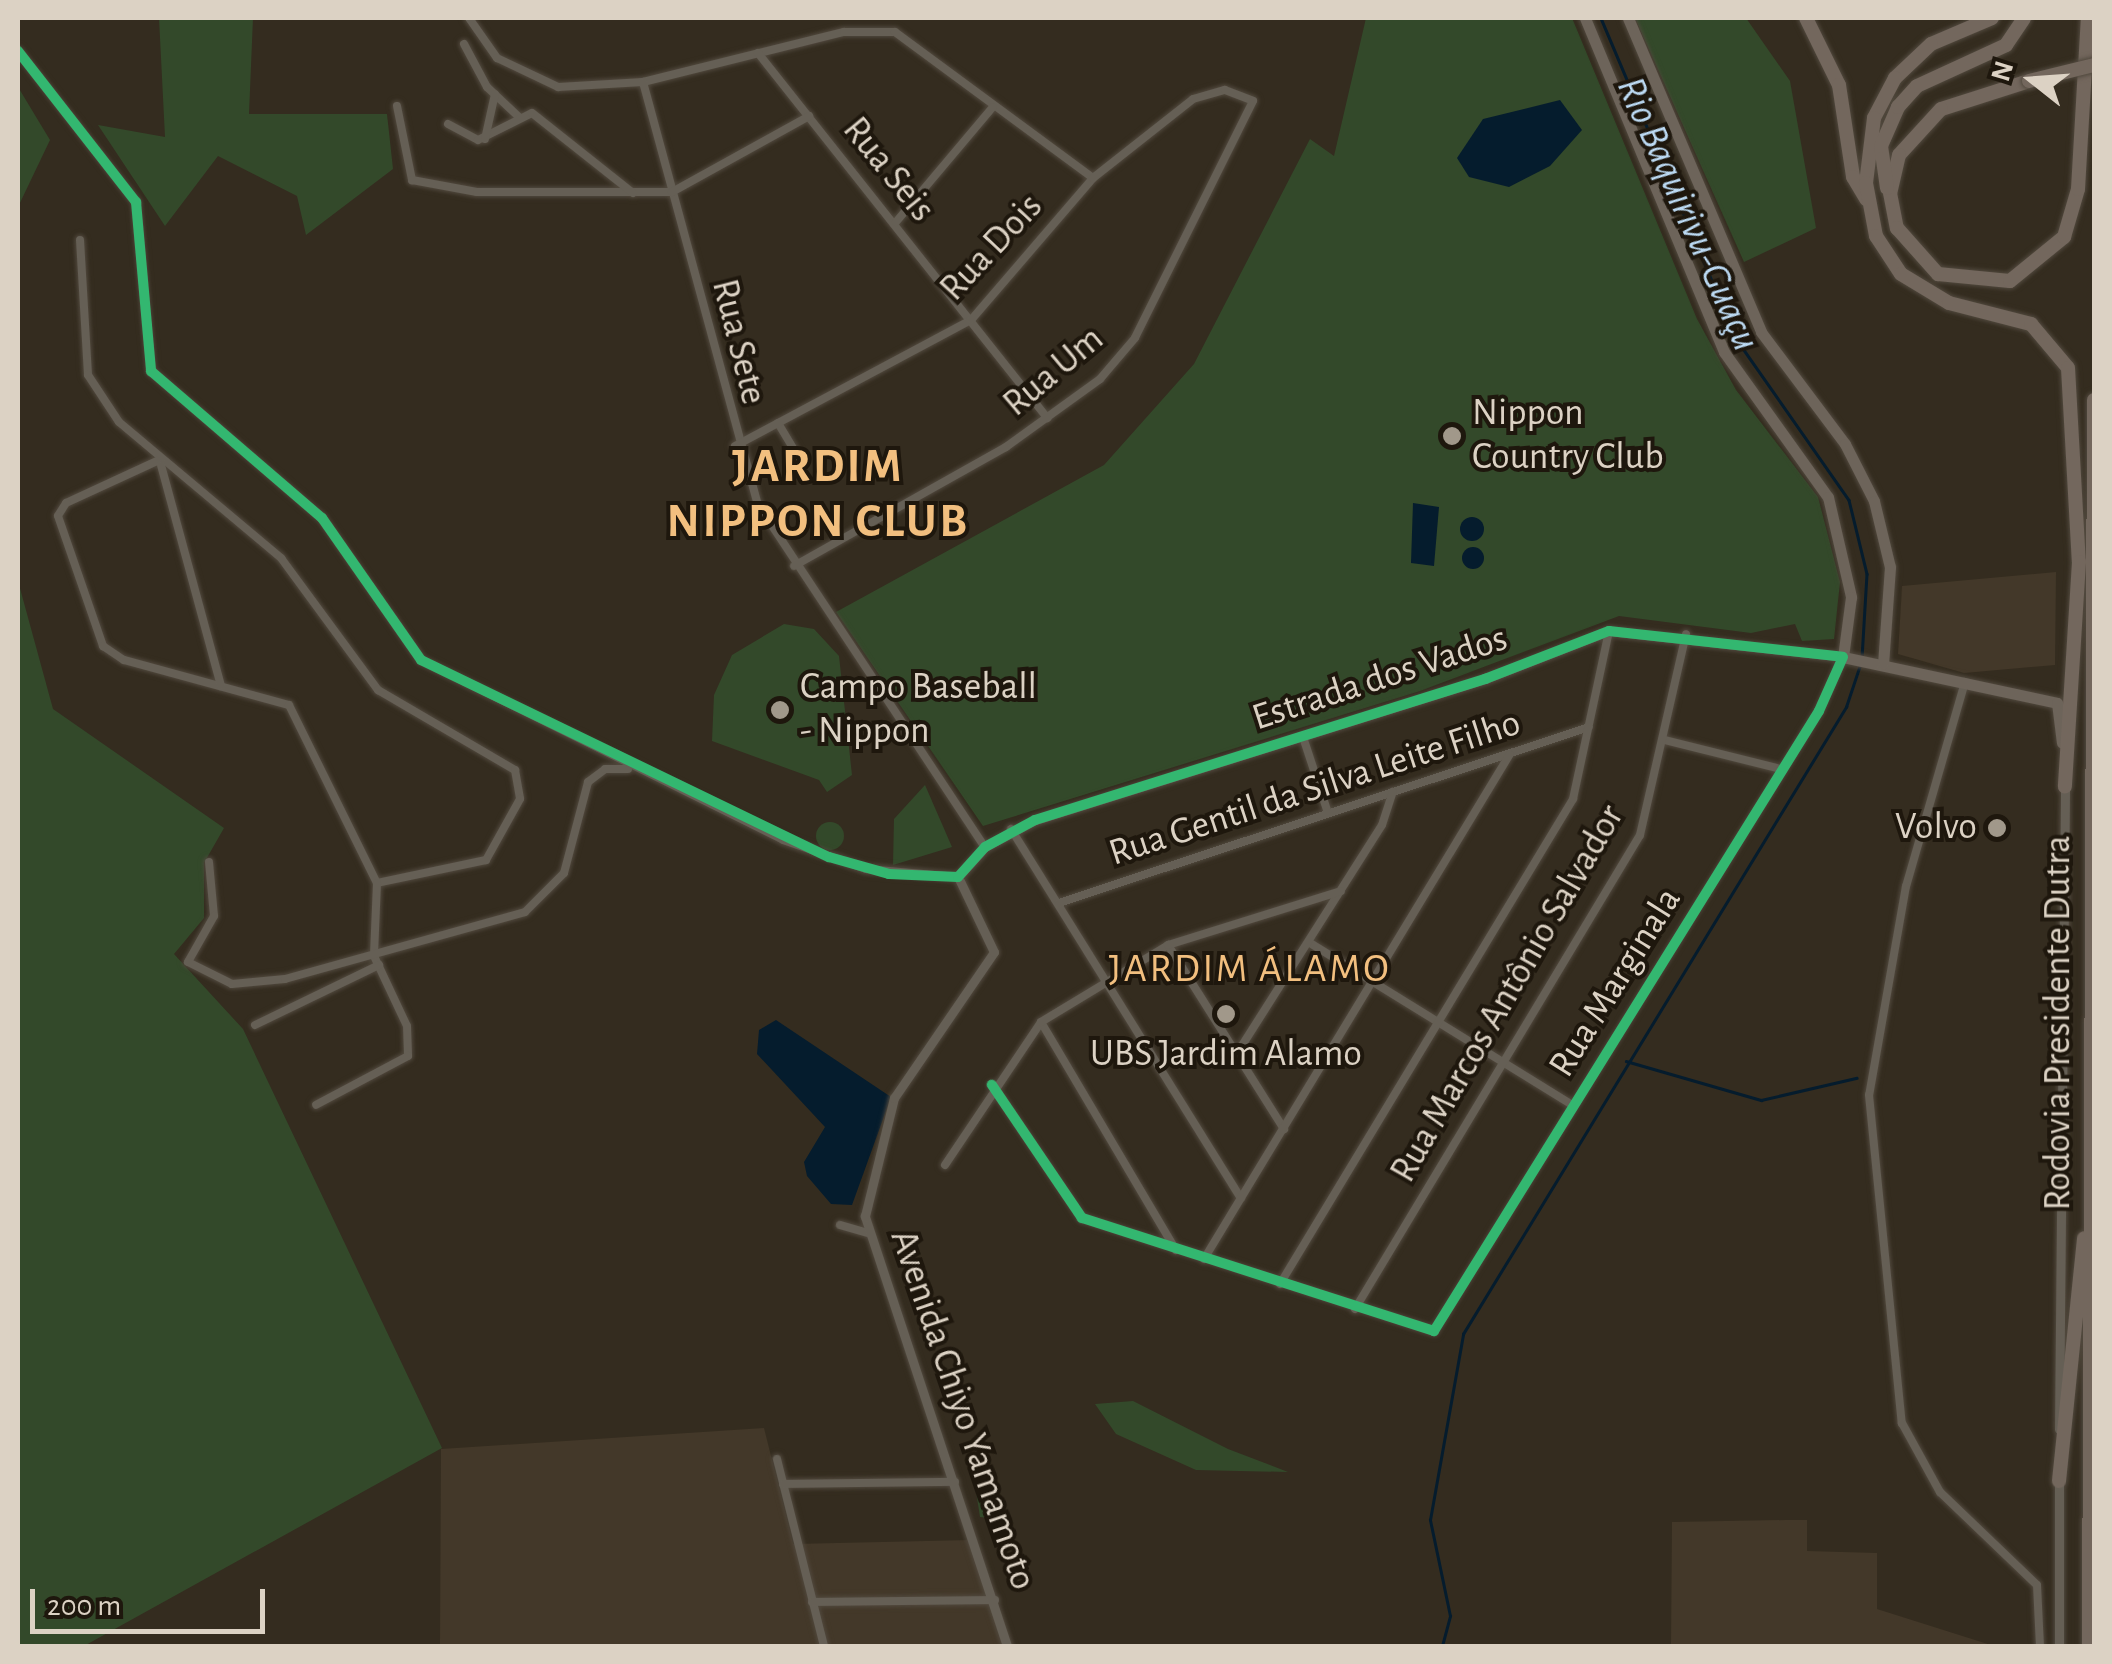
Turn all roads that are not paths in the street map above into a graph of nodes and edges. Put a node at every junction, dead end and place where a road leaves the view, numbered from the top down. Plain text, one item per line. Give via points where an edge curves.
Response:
1 (469, 18) edge
2 (1585, 18) edge
3 (1628, 18) edge
4 (1806, 18) edge
5 (1992, 18) edge
6 (2024, 18) edge
7 (2088, 18) edge
8 (464, 44) dead end
9 (18, 51) edge
10 (758, 53) junction
11 (2094, 65) edge
12 (644, 82) junction
13 (496, 94) junction
14 (397, 106) dead end
15 (993, 106) junction
16 (809, 116) junction
17 (519, 117) junction
18 (1249, 122) joint
19 (448, 124) dead end
20 (484, 139) junction
21 (1093, 178) junction
22 (672, 192) junction
23 (634, 193) junction
24 (1890, 193) junction
25 (1869, 204) junction
26 (896, 222) junction
27 (80, 240) dead end
28 (970, 320) junction
29 (2094, 400) edge
30 (1047, 418) junction
31 (778, 423) junction
32 (734, 446) junction
33 (797, 456) dead end
34 (159, 463) junction
35 (794, 566) junction
36 (1609, 631) junction
37 (1686, 634) junction
38 (1849, 658) junction
39 (1878, 663) junction
40 (1965, 680) junction
41 (221, 686) junction
42 (1589, 727) junction
43 (1303, 737) junction
44 (1665, 740) junction
45 (1510, 754) junction
46 (1777, 768) junction
47 (633, 769) junction
48 (2064, 787) junction
49 (1393, 792) junction
50 (1328, 813) junction
51 (1012, 829) junction
52 (985, 848) junction
53 (209, 862) dead end
54 (958, 877) junction
55 (377, 883) junction
56 (1342, 892) junction
57 (1059, 903) junction
58 (1310, 943) junction
59 (1168, 945) junction
60 (376, 960) junction
61 (1106, 980) junction
62 (1375, 984) junction
63 (1042, 1022) junction
64 (1438, 1023) junction
65 (255, 1025) dead end
66 (1236, 1054) junction
67 (1502, 1063) junction
68 (992, 1085) junction
69 (316, 1105) dead end
70 (1574, 1106) junction
71 (1284, 1129) junction
72 (945, 1165) dead end
73 (1241, 1198) junction
74 (2091, 1203) junction
75 (840, 1225) dead end
76 (868, 1233) junction
77 (1176, 1250) junction
78 (1204, 1259) junction
79 (1280, 1284) junction
80 (1355, 1309) junction
81 (777, 1459) dead end
82 (2059, 1481) junction
83 (955, 1482) junction
84 (783, 1484) junction
85 (996, 1600) junction
86 (812, 1602) junction
87 (824, 1646) edge
88 (1008, 1646) edge
89 (2040, 1646) edge
90 (2059, 1646) edge
91 (2089, 1646) edge

1 - 12 street via 497,58 538,83
2 - 38 main road via 1724,352 1828,497 1850,597
3 - 39 main road via 1761,332 1852,456 1874,501 1890,567
4 - 25 highway via 1839,85 1853,177
5 - 25 highway via 1930,44 1883,97 1868,140
6 - 24 highway via 1998,51 1917,86 1898,107 1881,146
7 - 24 highway via 2074,213 2039,266 1992,284 1938,274 1901,240
8 - 13 street
9 - 47 street via 136,202 151,371 322,518 422,660
10 - 12 street
10 - 15 street via 880,28 908,38
10 - 16 street, Rua Seis
11 - 24 highway, bridge via 1929,116 1898,155
12 - 22 street, Rua Sete
13 - 17 street
13 - 20 street
14 - 23 street via 405,167 420,184
15 - 21 street
15 - 26 street
16 - 22 street
16 - 26 street, Rua Seis
17 - 20 street
17 - 23 street via 532,113 564,130
18 - 21 street, Rua Dois via 1248,98 1203,94
18 - 30 street, Rua Um via 1122,357
19 - 20 street via 457,136
21 - 28 street, Rua Dois
22 - 23 street
22 - 32 street, Rua Sete
25 - 48 highway via 1887,258 1914,285 2031,324 2059,351 2075,397 2080,562
26 - 28 street, Rua Seis
27 - 34 street via 88,375
28 - 30 street, Rua Seis
28 - 31 street, Rua Dois
29 - 74 highway, Rodovia Presidente Dutra
30 - 35 street, Rua Um
31 - 32 street, Rua Dois
31 - 33 street
32 - 35 street, Rua Sete
34 - 41 street
34 - 41 street via 66,503 58,516 110,654
34 - 55 street via 210,494 281,558 378,690 515,770 520,799 494,854
35 - 52 street, Rua Sete
36 - 37 street, Estrada dos Vados
36 - 42 street
36 - 43 street, Estrada dos Vados
37 - 38 street, Estrada dos Vados
37 - 44 street, Rua Marcos Antônio Salvador
38 - 39 main road
38 - 46 street, Rua Marginala
39 - 40 main road
40 - 48 main road via 2057,703
40 - 89 street via 1906,886 1868,1080 1902,1423 1940,1492 2037,1584
41 - 55 street via 289,705
42 - 45 street, Rua Gentil da Silva Leite Filho
42 - 64 street via 1573,800
43 - 50 street
43 - 51 street, Estrada dos Vados
44 - 46 street
44 - 67 street, Rua Marcos Antônio Salvador via 1640,835
45 - 49 street, Rua Gentil da Silva Leite Filho
45 - 62 street
46 - 70 street, Rua Marginala
47 - 54 street via 829,857 889,874
47 - 60 street via 604,769 588,782 564,873 537,904
48 - 82 street
49 - 50 street, Rua Gentil da Silva Leite Filho
49 - 56 street
50 - 57 street, Rua Gentil da Silva Leite Filho
51 - 52 street, Estrada dos Vados
51 - 57 street
52 - 54 street, Estrada dos Vados
53 - 60 street via 214,916 187,956 198,971 260,984
54 - 76 street, Avenida Chiyo Yamamoto via 994,952 894,1098 868,1187
55 - 60 street
56 - 58 street
56 - 59 street
57 - 61 street
58 - 62 street
58 - 66 street
59 - 61 street
59 - 66 street
60 - 65 street
60 - 69 street via 407,1026 408,1056
61 - 63 street
61 - 73 street
62 - 64 street
62 - 71 street
63 - 68 street
63 - 77 street
64 - 67 street
64 - 79 street
66 - 71 street
67 - 70 street
67 - 80 street, Rua Marcos Antônio Salvador
68 - 72 street
68 - 77 street via 1072,1211
70 - 80 street, Rua Marginala via 1438,1328 1426,1332
71 - 73 street
73 - 78 street
74 - 82 highway
74 - 91 highway, Rodovia Presidente Dutra
75 - 76 street
76 - 83 street, Avenida Chiyo Yamamoto
77 - 78 street
78 - 79 street
79 - 80 street
81 - 84 street
82 - 90 street
83 - 84 street
83 - 85 street, Avenida Chiyo Yamamoto
84 - 86 street
85 - 86 street
85 - 88 street, Avenida Chiyo Yamamoto
86 - 87 street

